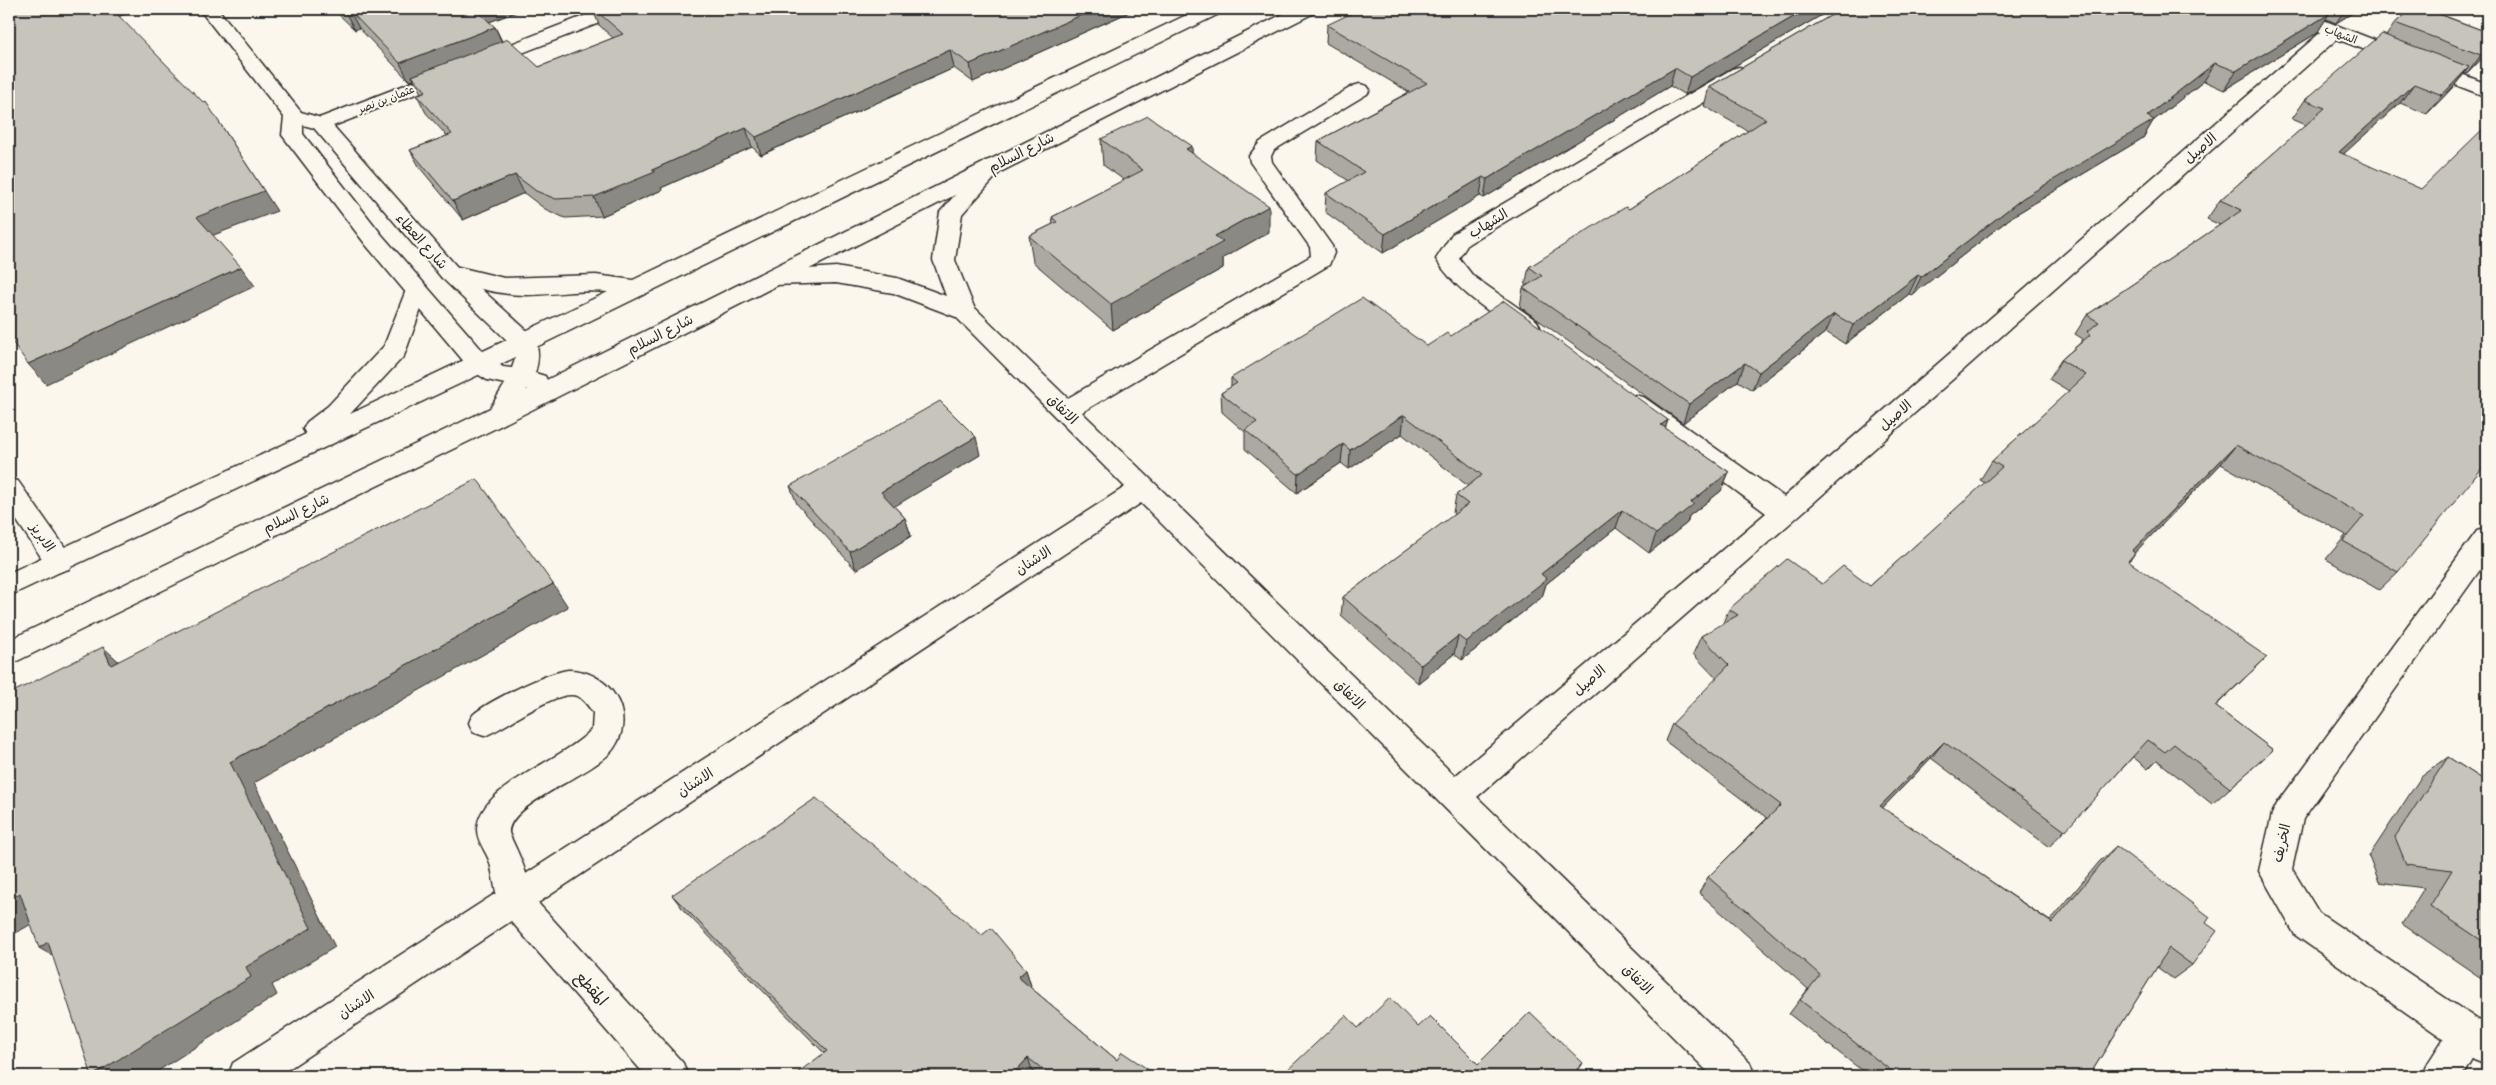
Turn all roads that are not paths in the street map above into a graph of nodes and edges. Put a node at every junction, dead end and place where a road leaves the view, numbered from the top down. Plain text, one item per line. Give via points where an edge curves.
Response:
1 (208, 9) edge
2 (618, 9) edge
3 (1214, 9) edge
4 (1307, 9) edge
5 (2279, 9) edge
6 (2334, 31) junction
7 (1755, 64) edge
8 (1360, 90) dead end
9 (2487, 92) edge
10 (294, 116) junction
11 (321, 124) junction
12 (993, 166) junction
13 (450, 273) junction
14 (773, 277) junction
15 (634, 288) junction
16 (416, 290) junction
17 (964, 311) junction
18 (1545, 339) edge
19 (524, 342) junction
20 (480, 364) junction
21 (521, 379) junction
22 (562, 383) junction
23 (1617, 391) edge
24 (1065, 411) junction
25 (500, 415) junction
26 (283, 455) junction
27 (9, 488) edge
28 (1143, 488) junction
29 (1785, 512) junction
30 (2487, 539) edge
31 (59, 562) junction
32 (9, 585) edge
33 (9, 653) edge
34 (484, 724) dead end
35 (1454, 797) junction
36 (514, 900) junction
37 (2478, 1040) edge
38 (246, 1076) edge
39 (670, 1076) edge
40 (1737, 1076) edge
41 (2441, 1076) edge

1 - 10 street
2 - 11 street, عثمان بن نصر
3 - 15 street
4 - 12 street, شارع السلام
5 - 6 street, الشهاب
6 - 9 street, الشهاب
6 - 29 street, الاصيل
7 - 18 street, الشهاب via 1460,239 1447,259 1465,282
8 - 24 street via 1266,146 1260,156 1261,162 1321,246 1321,260
10 - 11 street
10 - 16 street via 292,135
11 - 13 street, شارع العطاء
12 - 14 street, شارع السلام
12 - 17 street, الاتفاق via 951,212 944,260
13 - 15 street via 504,286 596,283
13 - 19 street, شارع العطاء
14 - 17 street, الاتفاق via 836,275 897,286
14 - 22 street, شارع السلام
15 - 19 street
16 - 20 street
16 - 26 street via 395,350 337,412
17 - 24 street, الاتفاق
19 - 20 street
19 - 21 street via 527,359
20 - 21 street via 496,374
20 - 26 street
21 - 22 street
21 - 25 street
22 - 25 street, شارع السلام
23 - 29 street
24 - 28 street, الاتفاق
25 - 33 street, شارع السلام
26 - 31 street
27 - 31 street, الابريز
28 - 35 street, الاتفاق
28 - 36 street, الاشنان
29 - 35 street, الاصيل
30 - 37 street, الخريف via 2288,814 2275,871 2307,924
31 - 32 street
34 - 36 street via 547,689 566,683 582,684 594,692 610,724 602,740 588,753 516,796 501,810 493,827 496,842 504,855
35 - 40 street, الاتفاق
36 - 38 street, الاشنان
36 - 39 street, المقطع
37 - 41 street

